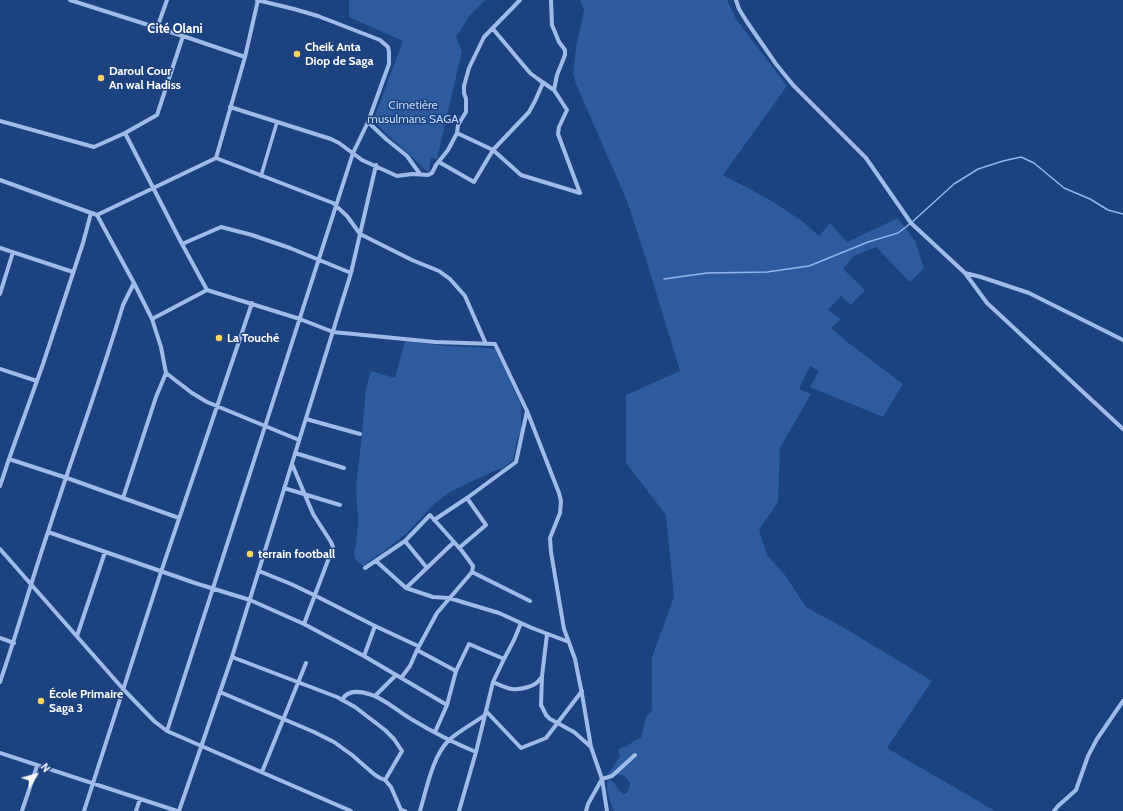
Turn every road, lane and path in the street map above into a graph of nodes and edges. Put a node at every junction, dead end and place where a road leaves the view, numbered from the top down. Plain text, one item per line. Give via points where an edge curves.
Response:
1 (70, 0) edge
2 (166, 0) edge
3 (258, 0) edge
4 (520, 0) edge
5 (551, 0) edge
6 (736, 0) edge
7 (157, 28) junction
8 (493, 29) junction
9 (183, 36) junction
10 (245, 57) junction
11 (543, 83) junction
12 (554, 90) junction
13 (230, 107) junction
14 (0, 121) edge
15 (277, 122) junction
16 (368, 122) junction
17 (457, 133) junction
18 (125, 134) junction
19 (493, 150) junction
20 (353, 153) junction
21 (216, 158) junction
22 (439, 162) junction
23 (376, 165) junction
24 (420, 174) junction
25 (261, 176) junction
26 (0, 180) edge
27 (154, 188) junction
28 (336, 206) junction
29 (91, 213) junction
30 (97, 215) junction
31 (360, 234) junction
32 (182, 244) junction
33 (0, 248) edge
34 (13, 252) junction
35 (319, 260) junction
36 (73, 272) junction
37 (351, 273) junction
38 (965, 273) junction
39 (134, 284) junction
40 (207, 290) junction
41 (0, 294) edge
42 (252, 303) junction
43 (152, 319) junction
44 (300, 319) junction
45 (333, 332) junction
46 (1123, 340) edge
47 (486, 344) junction
48 (0, 369) edge
49 (166, 373) junction
50 (37, 381) junction
51 (217, 407) junction
52 (528, 411) junction
53 (306, 419) junction
54 (265, 426) junction
55 (1123, 429) edge
56 (360, 434) dead end
57 (299, 440) junction
58 (295, 453) junction
59 (9, 458) junction
60 (292, 464) junction
61 (344, 468) dead end
62 (67, 478) junction
63 (0, 486) edge
64 (284, 488) junction
65 (305, 494) junction
66 (123, 498) junction
67 (467, 498) junction
68 (340, 505) dead end
69 (179, 518) junction
70 (434, 520) junction
71 (48, 532) junction
72 (405, 540) junction
73 (454, 542) junction
74 (460, 548) junction
75 (0, 549) edge
76 (105, 552) junction
77 (376, 561) junction
78 (365, 568) dead end
79 (427, 568) junction
80 (259, 571) junction
81 (161, 572) junction
82 (472, 572) junction
83 (31, 586) junction
84 (406, 588) junction
85 (213, 589) junction
86 (314, 595) junction
87 (449, 598) junction
88 (250, 600) junction
89 (530, 601) dead end
90 (521, 623) junction
91 (304, 624) junction
92 (375, 626) junction
93 (547, 634) junction
94 (77, 636) junction
95 (0, 638) edge
96 (569, 642) junction
97 (14, 643) junction
98 (417, 648) junction
99 (364, 656) junction
100 (232, 657) junction
101 (504, 659) junction
102 (306, 664) dead end
103 (456, 671) junction
104 (396, 675) junction
105 (542, 676) junction
106 (401, 678) junction
107 (0, 682) edge
108 (298, 682) junction
109 (493, 682) junction
110 (124, 690) junction
111 (582, 691) junction
112 (220, 692) junction
113 (375, 696) junction
114 (342, 700) junction
115 (1123, 701) edge
116 (447, 705) junction
117 (485, 713) junction
118 (283, 719) junction
119 (557, 723) junction
120 (168, 731) junction
121 (435, 732) junction
122 (450, 740) junction
123 (202, 746) junction
124 (591, 747) junction
125 (476, 752) junction
126 (0, 753) edge
127 (635, 755) dead end
128 (37, 766) junction
129 (262, 772) junction
130 (602, 779) junction
131 (385, 780) junction
132 (93, 784) junction
133 (140, 799) junction
134 (22, 811) edge
135 (84, 811) edge
136 (136, 811) edge
137 (178, 811) edge
138 (352, 811) edge
139 (405, 811) edge
140 (420, 811) edge
141 (459, 811) edge
142 (586, 811) edge
143 (607, 811) edge
144 (1054, 811) edge

1 - 7 street
2 - 7 street
3 - 10 street
3 - 16 street via 318,16 386,44 389,64
4 - 8 street
5 - 12 street via 552,25 565,50
6 - 38 street via 759,40 793,85 866,158 911,223
7 - 9 street
8 - 11 street via 530,73
8 - 17 street via 484,37 469,68 464,86 466,112
9 - 10 street
9 - 18 street via 157,115
10 - 13 street
11 - 12 street
11 - 19 street via 529,112
12 - 19 street via 567,110 558,134 580,193 521,175
13 - 15 street
13 - 21 street
14 - 18 street via 94,147
15 - 20 street via 330,139
15 - 25 street
16 - 20 street
16 - 24 street via 407,156
17 - 19 street
17 - 22 street
18 - 27 street
19 - 22 street via 474,182
20 - 23 street via 362,160
20 - 28 street
21 - 25 street
21 - 27 street
22 - 24 street via 432,173
23 - 24 street via 397,176
23 - 31 street
25 - 28 street
26 - 29 street
27 - 30 street
27 - 32 street
28 - 31 street
28 - 35 street
29 - 30 street
29 - 36 street
30 - 39 street
31 - 37 street
31 - 47 street via 395,253 439,271 450,279 464,296
32 - 35 street via 220,227 248,233
32 - 40 street
33 - 34 street
34 - 36 street
34 - 41 street
35 - 37 street
35 - 44 street
36 - 50 street
37 - 45 street
38 - 46 street via 1028,293
38 - 55 street via 987,303
39 - 43 street
39 - 62 street via 123,305
40 - 42 street
40 - 43 street
42 - 44 street
42 - 51 street
43 - 49 street
44 - 45 street
44 - 54 street
45 - 47 street
45 - 53 street
47 - 52 street via 495,344
48 - 50 street
49 - 51 street via 198,397
49 - 66 street
50 - 59 street
51 - 54 street
51 - 69 street
52 - 67 street via 516,462
52 - 96 street via 559,493 560,513 550,538 564,629
53 - 56 street
53 - 57 street
54 - 57 street
54 - 85 street
57 - 58 street
58 - 60 street
58 - 61 street
59 - 62 street
59 - 63 street
60 - 64 street
60 - 65 street
62 - 66 street
62 - 71 street
64 - 65 street
64 - 80 street
65 - 68 street
65 - 86 street via 313,514 333,547
66 - 69 street
67 - 70 street
67 - 74 street via 486,525
69 - 81 street
70 - 72 street via 430,515
70 - 73 street
71 - 76 street
71 - 83 street
72 - 77 street
72 - 79 street
73 - 74 street
73 - 79 street
74 - 82 street via 473,566
75 - 83 street
76 - 81 street
76 - 94 street
77 - 78 street
77 - 84 street
79 - 84 street
80 - 86 street
80 - 88 street
81 - 85 street
81 - 110 street
82 - 87 street
82 - 89 street
83 - 94 street
83 - 97 street
84 - 87 street via 433,597
85 - 88 street
85 - 120 street
86 - 91 street
86 - 92 street
87 - 90 street via 499,613
87 - 98 street via 437,613
88 - 91 street
88 - 100 street
90 - 93 street
90 - 101 street
91 - 99 street
92 - 98 street
92 - 99 street
93 - 96 street
93 - 105 street
94 - 110 street
95 - 97 street
96 - 111 street
97 - 107 street
98 - 103 street
98 - 106 street via 410,666
99 - 104 street
100 - 108 street
100 - 112 street
101 - 103 street via 469,644
101 - 109 street
102 - 108 street
103 - 116 street
104 - 106 street
104 - 113 street
105 - 109 street via 534,686 519,690
105 - 119 street via 541,705 546,715
106 - 116 street
108 - 114 street
108 - 118 street
109 - 117 street
110 - 120 street via 154,721
110 - 132 street
111 - 119 street
111 - 124 street
112 - 118 street
112 - 123 street
113 - 114 street via 352,692 347,693
113 - 121 street
114 - 131 street via 385,730 402,751
115 - 144 street via 1097,738 1076,790
116 - 121 street
117 - 119 street via 522,748 546,738
117 - 122 street
117 - 125 street
118 - 129 street
118 - 131 street via 334,742
119 - 124 street via 574,732
120 - 123 street
121 - 122 street
122 - 125 street
122 - 140 street via 439,752
123 - 129 street
123 - 137 street
124 - 130 street
125 - 141 street
126 - 128 street
127 - 130 street via 612,776
128 - 132 street
128 - 134 street
129 - 138 street
130 - 142 street
130 - 143 street
131 - 139 street via 401,810
132 - 133 street
132 - 135 street
133 - 136 street
133 - 137 street

